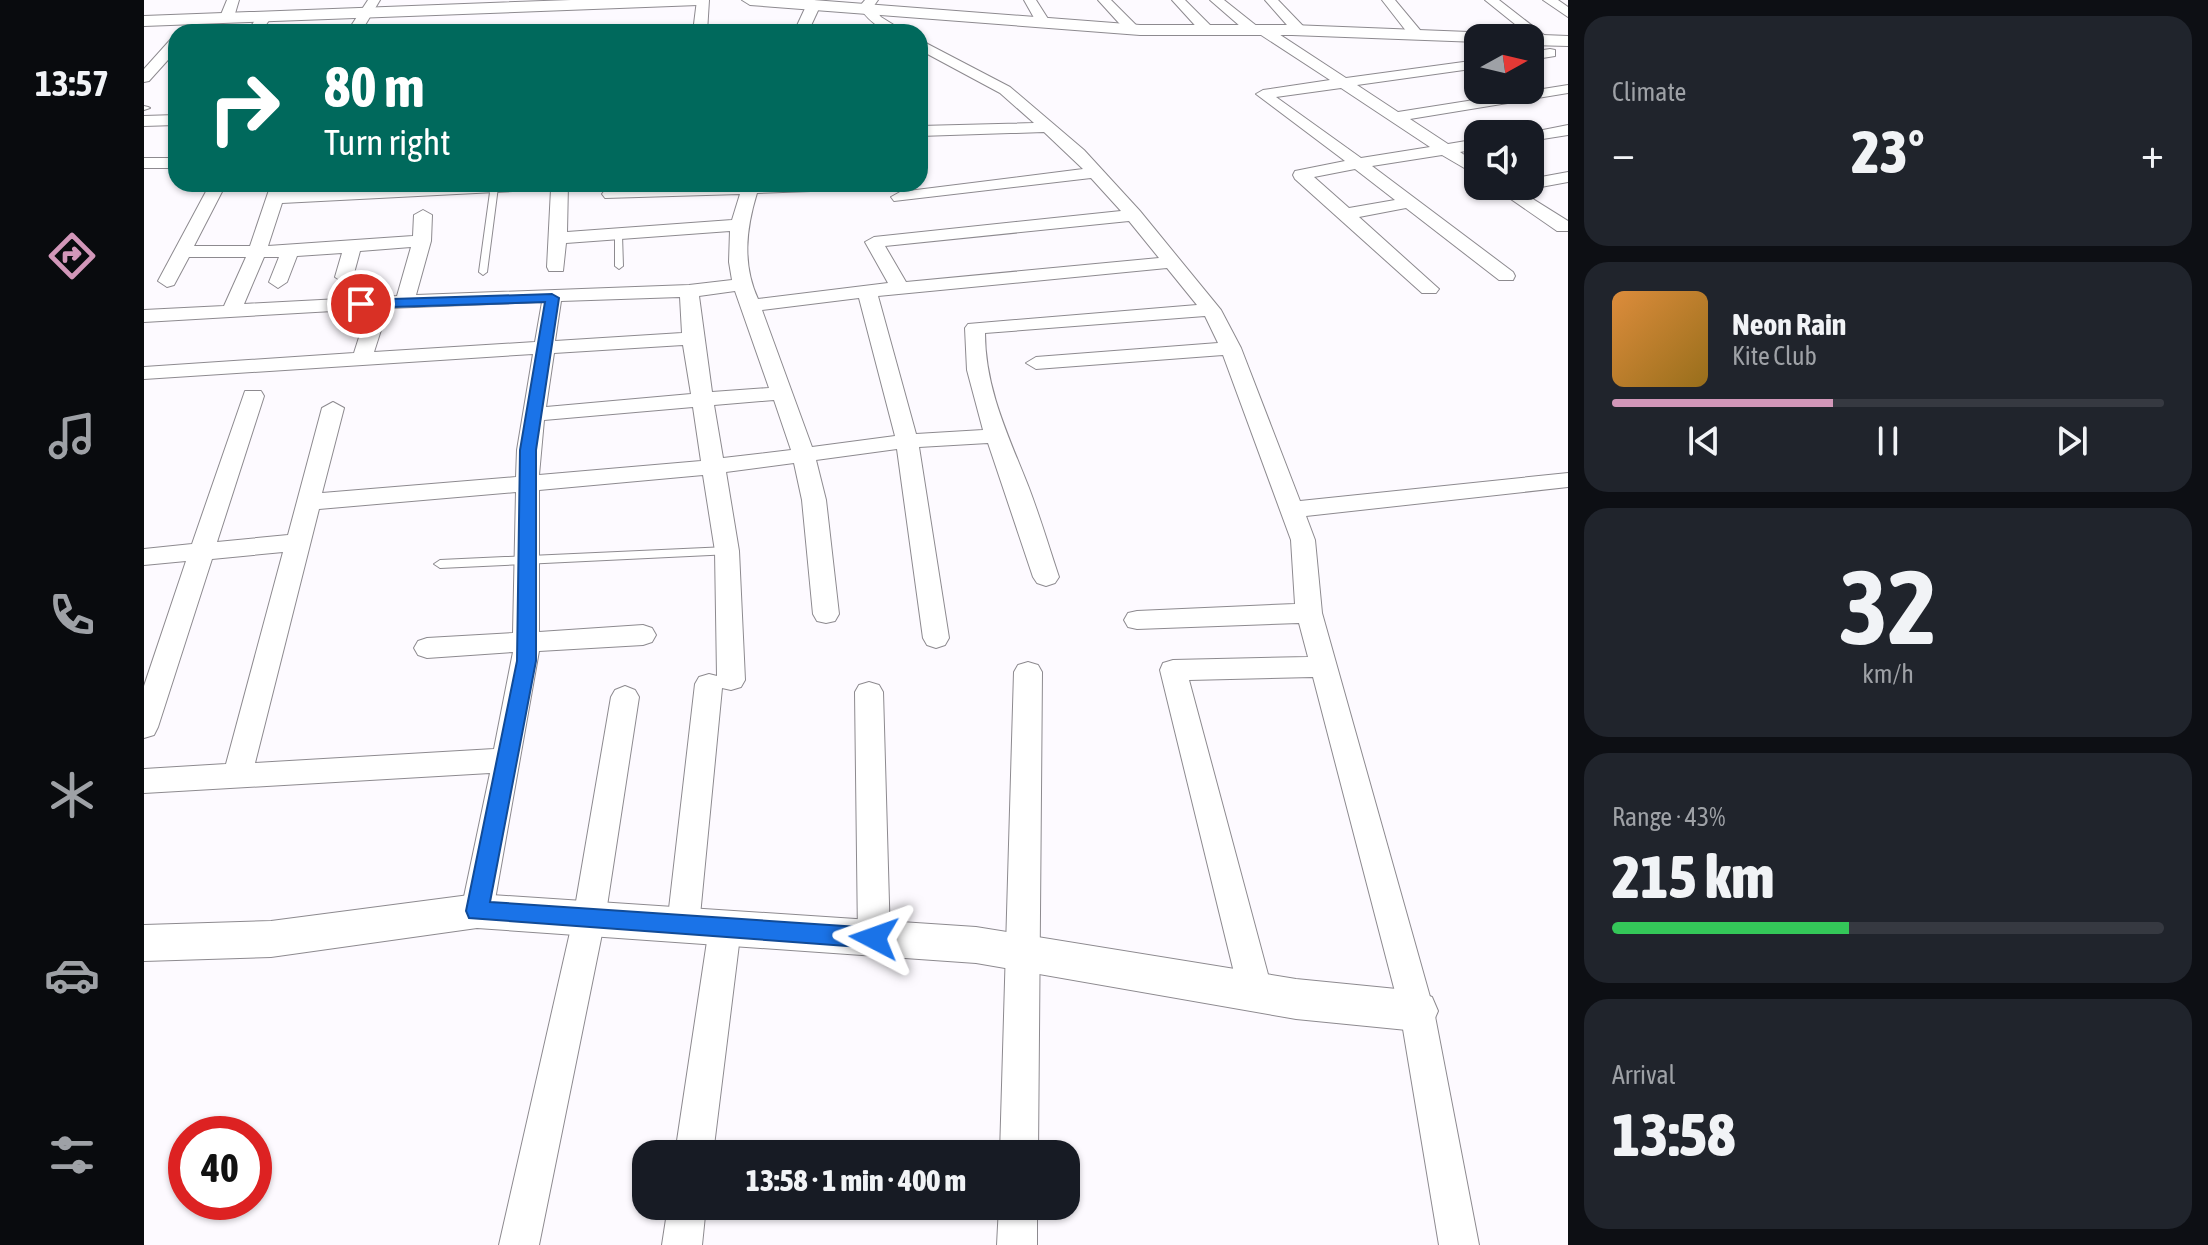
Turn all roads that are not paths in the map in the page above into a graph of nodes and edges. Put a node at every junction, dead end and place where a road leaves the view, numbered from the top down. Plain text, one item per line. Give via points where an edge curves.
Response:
1 (233, 0) edge
2 (700, 0) edge
3 (750, 0) edge
4 (769, 0) edge
5 (1030, 0) edge
6 (1104, 0) edge
7 (1178, 0) edge
8 (1216, 0) edge
9 (1271, 0) edge
10 (1388, 0) edge
11 (1491, 0) edge
12 (1549, 0) edge
13 (612, 1) edge
14 (664, 1) edge
15 (869, 3) edge
16 (444, 4) edge
17 (487, 4) edge
18 (814, 4) junction
19 (371, 6) edge
20 (1568, 13) edge
21 (265, 16) junction
22 (227, 17) junction
23 (197, 18) junction
24 (144, 21) edge
25 (1043, 22) junction
26 (192, 24) edge
27 (260, 24) edge
28 (359, 24) edge
29 (700, 24) edge
30 (805, 24) edge
31 (883, 24) edge
32 (1133, 30) junction
33 (1207, 30) junction
34 (1258, 30) junction
35 (1299, 30) junction
36 (1415, 33) junction
37 (1568, 41) edge
38 (1546, 46) junction
39 (928, 48) edge
40 (168, 51) edge
41 (1464, 66) edge
42 (144, 78) edge
43 (1344, 83) junction
44 (1568, 89) edge
45 (145, 113) edge
46 (1395, 117) junction
47 (168, 118) edge
48 (1050, 127) junction
49 (1568, 130) edge
50 (928, 131) edge
51 (1544, 134) edge
52 (1464, 147) edge
53 (1445, 150) junction
54 (1464, 162) edge
55 (144, 163) edge
56 (168, 163) edge
57 (1358, 163) junction
58 (1096, 172) junction
59 (1568, 177) edge
60 (1544, 181) edge
61 (214, 192) edge
62 (276, 192) edge
63 (493, 192) edge
64 (560, 192) edge
65 (657, 192) edge
66 (749, 192) edge
67 (611, 194) dead end
68 (900, 197) dead end
69 (1527, 200) edge
70 (1409, 202) junction
71 (1347, 214) junction
72 (423, 215) dead end
73 (1134, 215) junction
74 (738, 225) junction
75 (1568, 226) edge
76 (618, 235) junction
77 (558, 238) junction
78 (422, 241) junction
79 (353, 245) junction
80 (290, 251) junction
81 (182, 252) junction
82 (257, 252) junction
83 (1172, 262) junction
84 (619, 266) dead end
85 (556, 267) dead end
86 (483, 272) dead end
87 (1506, 276) dead end
88 (344, 277) dead end
89 (167, 281) dead end
90 (278, 282) dead end
91 (740, 285) junction
92 (900, 288) junction
93 (1429, 289) dead end
94 (689, 291) junction
95 (867, 291) junction
96 (552, 298) junction
97 (405, 301) junction
98 (380, 303) junction
99 (751, 306) junction
100 (232, 310) junction
101 (1211, 310) junction
102 (144, 316) edge
103 (692, 338) junction
104 (545, 348) junction
105 (1231, 348) junction
106 (362, 359) junction
107 (1036, 363) dead end
108 (144, 373) edge
109 (780, 393) junction
110 (253, 396) dead end
111 (702, 401) junction
112 (333, 408) dead end
113 (534, 414) junction
114 (996, 436) junction
115 (907, 441) junction
116 (804, 456) junction
117 (711, 466) junction
118 (1568, 480) edge
119 (528, 485) junction
120 (308, 502) junction
121 (1293, 510) junction
122 (298, 542) junction
123 (202, 550) junction
124 (727, 551) junction
125 (144, 557) edge
126 (527, 561) junction
127 (440, 564) dead end
128 (1046, 577) dead end
129 (1309, 613) junction
130 (826, 614) dead end
131 (1137, 620) dead end
132 (643, 635) dead end
133 (936, 638) dead end
134 (526, 642) junction
135 (427, 648) dead end
136 (1324, 667) junction
137 (1028, 672) dead end
138 (869, 692) dead end
139 (625, 697) dead end
140 (144, 727) edge
141 (507, 760) junction
142 (237, 776) junction
143 (144, 781) edge
144 (477, 911) junction
145 (589, 919) junction
146 (683, 926) junction
147 (725, 928) junction
148 (874, 938) junction
149 (144, 943) edge
150 (1023, 954) junction
151 (1256, 993) junction
152 (1417, 1011) junction
153 (696, 1140) edge
154 (1019, 1140) edge
155 (685, 1220) edge
156 (1018, 1220) edge
157 (519, 1245) edge
158 (682, 1245) edge
159 (1017, 1245) edge
160 (1459, 1245) edge

1 - 22 street
2 - 14 street
2 - 29 street
3 - 4 street
4 - 18 street
5 - 25 street
6 - 32 street
7 - 33 street
8 - 34 street
9 - 35 street
10 - 36 street
11 - 38 street
12 - 20 street
13 - 14 street
13 - 17 street
15 - 18 street
15 - 25 street
15 - 31 street
16 - 17 street
16 - 19 street
18 - 30 street
19 - 21 street
19 - 28 street
21 - 22 street
21 - 27 street
22 - 23 street
23 - 24 street
23 - 26 street
25 - 32 street
32 - 33 street
33 - 34 street
34 - 35 street
34 - 43 street
35 - 36 street
36 - 38 street
37 - 38 street
39 - 48 street via 1005,90
40 - 42 street
41 - 43 street
43 - 46 street
43 - 57 street via 1263,94
44 - 46 street
45 - 47 street
46 - 53 street
48 - 50 street
48 - 58 street
49 - 51 street
52 - 53 street
53 - 54 street
53 - 57 street
55 - 56 street
57 - 70 street
57 - 71 street via 1301,175
58 - 68 street
58 - 73 street
59 - 60 street
61 - 81 street
62 - 82 street
63 - 86 lane
64 - 77 street
65 - 67 street
66 - 74 street
69 - 75 street
70 - 71 street
70 - 87 street
71 - 93 street
72 - 78 street
73 - 83 street
73 - 92 street via 874,242
74 - 76 street
74 - 91 street
76 - 77 street
76 - 84 lane
77 - 85 street
78 - 79 street
78 - 97 street
79 - 80 street
79 - 88 street
80 - 82 street
80 - 90 street
81 - 82 street
81 - 89 street
82 - 100 street
83 - 92 street
83 - 101 street
91 - 94 street
91 - 99 street
92 - 95 street
94 - 96 street
94 - 103 street
95 - 99 street
95 - 115 street
96 - 97 street
96 - 104 street
97 - 98 street
98 - 100 street
98 - 106 street
99 - 109 street
100 - 102 street
101 - 105 street
101 - 114 street via 975,328 973,358
103 - 104 street
103 - 111 street
104 - 106 street
104 - 113 street
105 - 107 street
105 - 121 street
106 - 108 street
109 - 111 street
109 - 116 street
110 - 123 street
111 - 113 street
111 - 117 street
112 - 120 street
113 - 119 street
114 - 115 street
114 - 128 street
115 - 116 street
115 - 133 street
116 - 117 street
116 - 130 street
117 - 119 street
117 - 124 street
118 - 121 street
119 - 120 street
119 - 126 street
120 - 122 street
121 - 129 street via 1303,540
122 - 123 street
122 - 142 street
123 - 125 street
123 - 140 street
124 - 126 lane
124 - 146 street via 720,682
126 - 127 lane
126 - 134 street
129 - 131 street
129 - 136 street
132 - 134 street
134 - 135 street
134 - 141 street
136 - 151 street via 1173,670
136 - 152 street
137 - 150 street
138 - 148 street
139 - 145 street
141 - 142 street
141 - 144 street
142 - 143 street
144 - 145 street
144 - 149 street via 271,939
145 - 146 street
145 - 157 street
146 - 147 street
147 - 148 street
147 - 153 street
148 - 150 street
150 - 151 street
150 - 154 street
151 - 152 street
152 - 160 street
155 - 158 street
156 - 159 street

